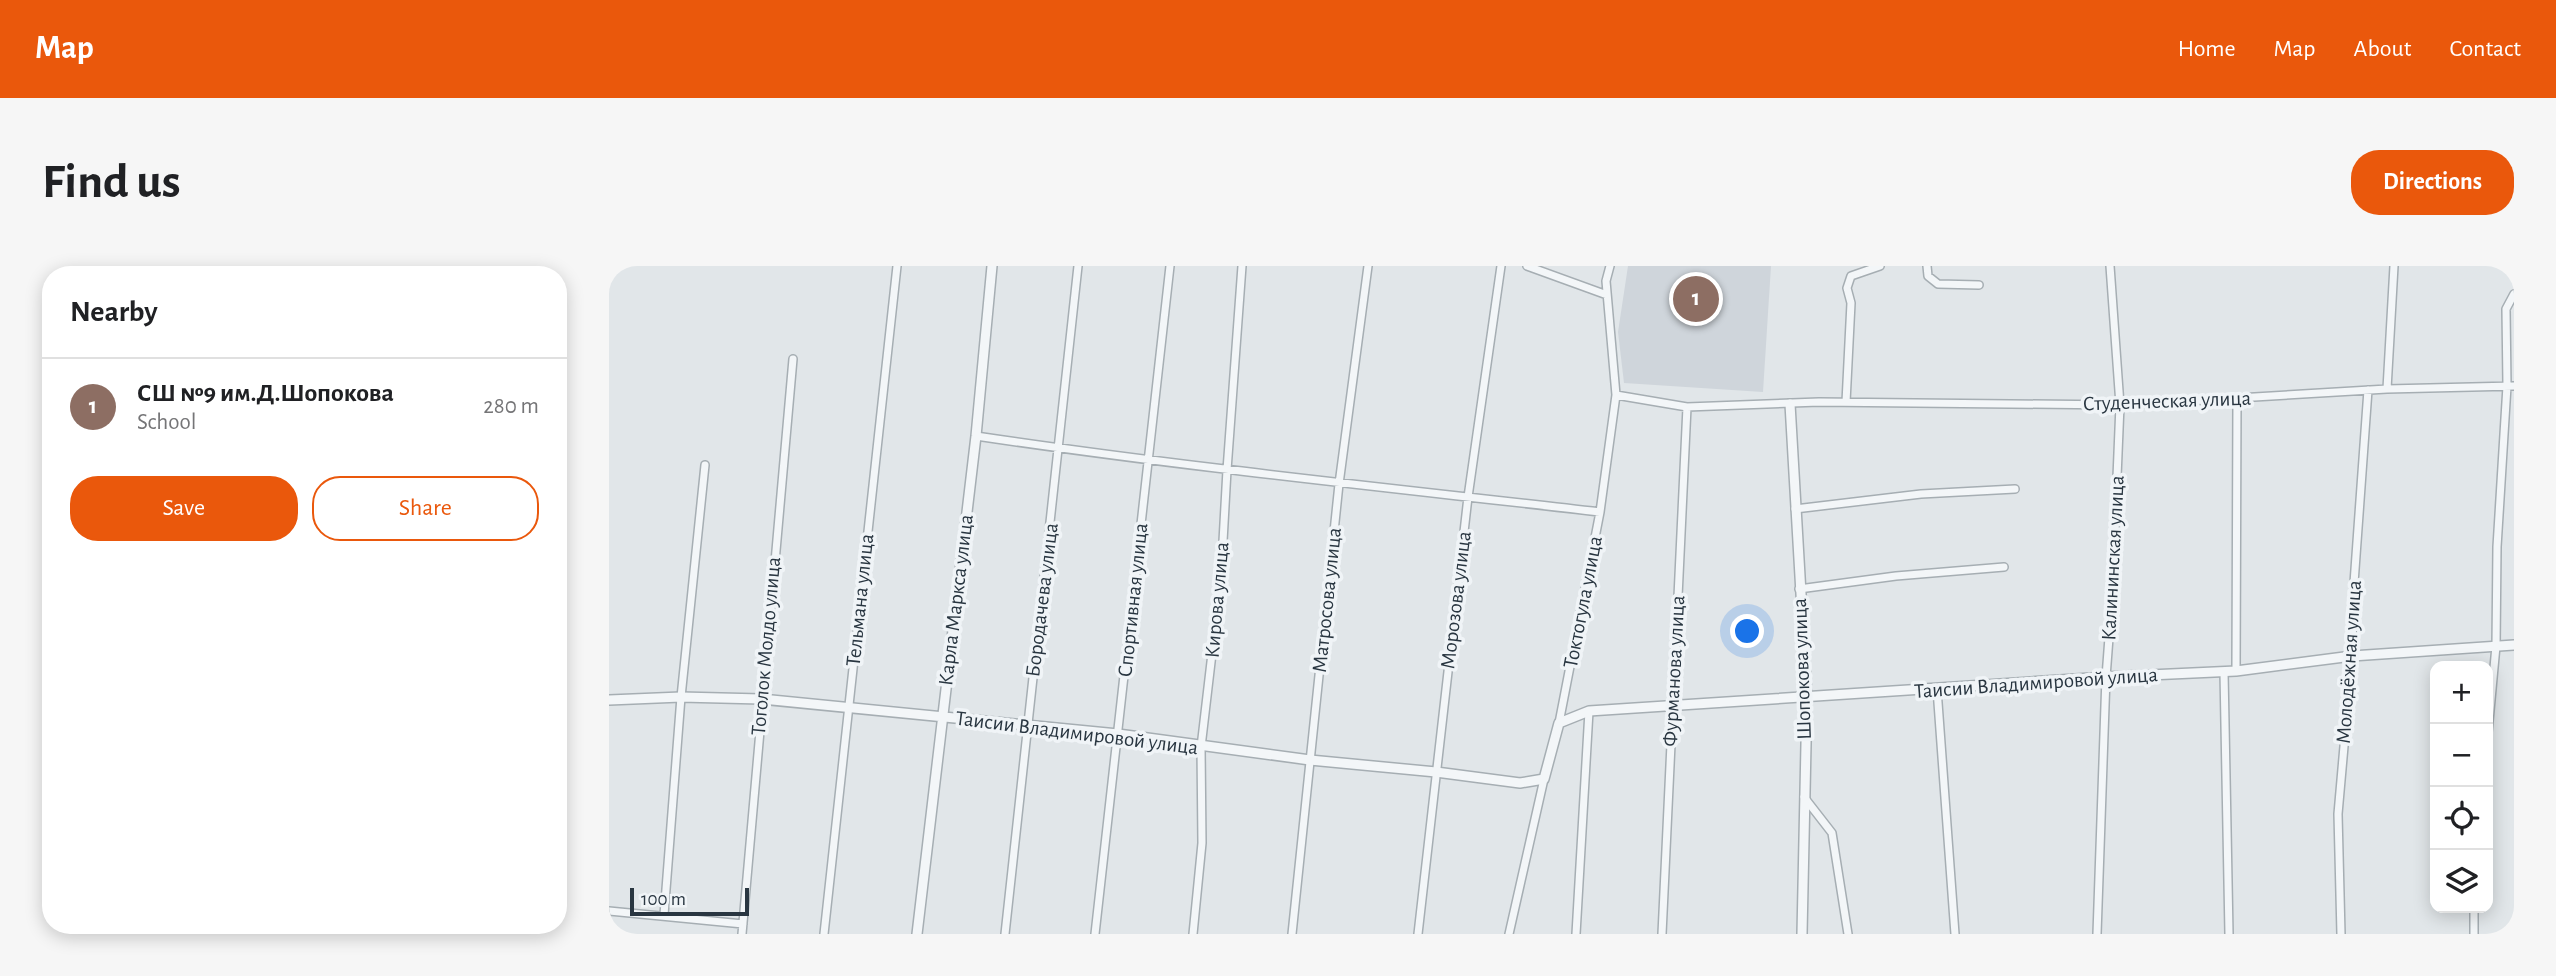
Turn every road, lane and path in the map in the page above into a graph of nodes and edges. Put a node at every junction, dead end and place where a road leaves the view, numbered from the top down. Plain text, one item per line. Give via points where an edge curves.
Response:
1 (897, 266) edge
2 (992, 266) edge
3 (1078, 266) edge
4 (1170, 266) edge
5 (1242, 266) edge
6 (1367, 266) edge
7 (1501, 266) edge
8 (1527, 266) edge
9 (1609, 266) edge
10 (1879, 266) edge
11 (1927, 266) edge
12 (2110, 266) edge
13 (2394, 266) edge
14 (1979, 285) dead end
15 (2514, 294) edge
16 (1607, 295) junction
17 (793, 359) dead end
18 (2511, 386) edge
19 (2387, 389) junction
20 (2368, 390) junction
21 (1616, 395) junction
22 (2237, 399) junction
23 (1846, 402) junction
24 (1790, 404) junction
25 (2120, 405) junction
26 (1687, 407) junction
27 (976, 436) junction
28 (1059, 449) junction
29 (1149, 461) junction
30 (705, 465) dead end
31 (1227, 470) junction
32 (1339, 484) junction
33 (2015, 489) dead end
34 (1468, 497) junction
35 (1795, 509) junction
36 (1600, 512) junction
37 (2004, 567) dead end
38 (1799, 589) junction
39 (2514, 645) edge
40 (2496, 646) junction
41 (2352, 656) junction
42 (2224, 671) junction
43 (2236, 671) junction
44 (2106, 677) junction
45 (1937, 690) junction
46 (681, 697) junction
47 (1807, 697) junction
48 (761, 699) junction
49 (609, 700) edge
50 (1672, 706) junction
51 (848, 707) junction
52 (1590, 711) junction
53 (941, 717) junction
54 (1559, 723) junction
55 (2489, 724) edge
56 (1027, 727) junction
57 (1118, 734) junction
58 (1201, 747) junction
59 (1310, 761) junction
60 (1436, 772) junction
61 (1544, 779) junction
62 (1803, 797) junction
63 (609, 911) edge
64 (2474, 913) edge
65 (664, 915) junction
66 (743, 924) junction
67 (742, 934) edge
68 (824, 934) edge
69 (916, 934) edge
70 (1005, 934) edge
71 (1095, 934) edge
72 (1193, 934) edge
73 (1292, 934) edge
74 (1418, 934) edge
75 (1509, 934) edge
76 (1576, 934) edge
77 (1663, 934) edge
78 (1802, 934) edge
79 (1848, 934) edge
80 (1955, 934) edge
81 (2097, 934) edge
82 (2229, 934) edge
83 (2341, 934) edge
84 (2474, 934) edge

1 - 51 street, Тельмана улица
2 - 27 street, Карла Маркса улица
3 - 28 street, Бородачева улица
4 - 29 street, Спортивная улица
5 - 31 street, Кирова улица
6 - 32 street, Матросова улица
7 - 34 street, Морозова улица
8 - 16 street
9 - 16 street, Токтогула улица
10 - 23 street via 1851,276 1847,288
11 - 14 street via 1928,276 1938,284
12 - 25 street, Калининская улица
13 - 19 street
15 - 18 street via 2507,309 2505,363
16 - 21 street, Токтогула улица
17 - 48 street, Тоголок Молдо улица
18 - 19 street, Студенческая улица
18 - 40 street via 2497,547
19 - 20 street, Студенческая улица
20 - 22 street, Студенческая улица
20 - 41 street, Молодёжная улица
21 - 26 street
21 - 36 street, Токтогула улица
22 - 25 street, Студенческая улица
22 - 43 street
23 - 24 street, Студенческая улица
23 - 25 street, Студенческая улица
24 - 26 street
24 - 35 street, Шопокова улица
25 - 44 street, Калининская улица
26 - 50 street, Фурманова улица
27 - 28 street
27 - 53 street, Карла Маркса улица
28 - 29 street
28 - 56 street, Бородачева улица
29 - 31 street
29 - 57 street, Спортивная улица
30 - 46 street
31 - 32 street
31 - 58 street, Кирова улица via 1221,577
32 - 34 street
32 - 59 street, Матросова улица
33 - 35 street via 1921,494
34 - 36 street
34 - 60 street, Морозова улица
35 - 38 street, Шопокова улица
36 - 54 street, Токтогула улица
37 - 38 street
38 - 47 street, Шопокова улица
39 - 40 street, Таисии Владимировой улица
40 - 41 street, Таисии Владимировой улица
40 - 55 street
41 - 43 street, Таисии Владимировой улица
41 - 83 street, Молодёжная улица via 2339,814
42 - 43 street, Таисии Владимировой улица
42 - 44 street, Таисии Владимировой улица
42 - 82 street
44 - 45 street, Таисии Владимировой улица
44 - 81 street, Калининская улица
45 - 47 street, Таисии Владимировой улица
45 - 80 street
46 - 48 street, Таисии Владимировой улица
46 - 49 street, Таисии Владимировой улица
46 - 65 street
47 - 50 street, Таисии Владимировой улица
47 - 62 street, Шопокова улица
48 - 51 street, Таисии Владимировой улица
48 - 66 street, Тоголок Молдо улица
50 - 52 street, Таисии Владимировой улица
50 - 77 street, Фурманова улица
51 - 53 street, Таисии Владимировой улица
51 - 68 street, Тельмана улица
52 - 54 street, Таисии Владимировой улица
52 - 76 street
53 - 56 street, Таисии Владимировой улица
53 - 69 street, Карла Маркса улица
54 - 61 street, Токтогула улица
56 - 57 street, Таисии Владимировой улица
56 - 70 street, Бородачева улица
57 - 58 street, Таисии Владимировой улица
57 - 71 street, Спортивная улица
58 - 59 street, Таисии Владимировой улица
58 - 72 street, Кирова улица via 1202,843
59 - 60 street, Таисии Владимировой улица
59 - 73 street, Матросова улица
60 - 61 street, Таисии Владимировой улица via 1520,783
60 - 74 street, Морозова улица
61 - 75 street, Токтогула улица
62 - 78 street, Шопокова улица
62 - 79 street via 1832,833
63 - 65 street
64 - 84 street
65 - 66 street
66 - 67 street, Тоголок Молдо улица

